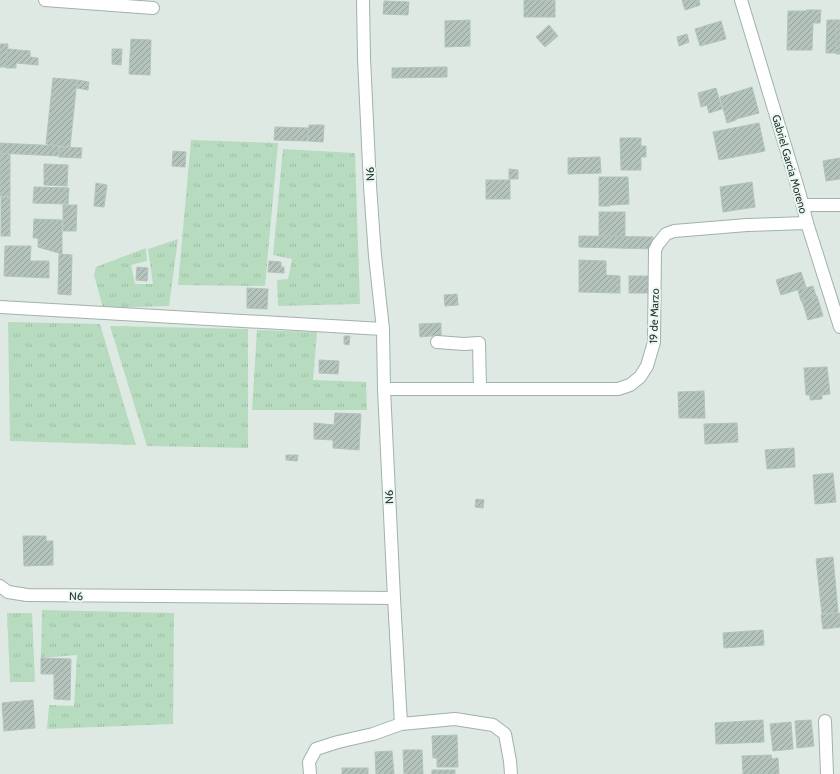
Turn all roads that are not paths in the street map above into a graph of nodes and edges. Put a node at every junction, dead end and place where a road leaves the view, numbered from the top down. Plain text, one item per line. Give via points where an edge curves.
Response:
1 (45, 0) edge
2 (363, 0) edge
3 (741, 0) edge
4 (153, 8) dead end
5 (803, 205) junction
6 (840, 205) edge
7 (807, 223) junction
8 (0, 307) edge
9 (840, 327) edge
10 (383, 329) junction
11 (437, 342) dead end
12 (384, 389) junction
13 (480, 389) junction
14 (0, 586) edge
15 (394, 598) junction
16 (825, 722) dead end
17 (401, 724) junction
18 (310, 774) edge
19 (511, 774) edge
20 (827, 774) edge

1 - 4 street
2 - 10 street, N6 via 370,186
3 - 5 street, Gabriel Garcia Moreno
5 - 6 street
5 - 7 street, Gabriel Garcia Moreno
7 - 9 street, Gabriel Garcia Moreno
7 - 13 street, 19 de Marzo via 708,227 666,234 655,250 654,342 647,366 640,377 630,384 618,389
8 - 10 street
10 - 12 street, N6
11 - 13 street via 479,343
12 - 13 street, 19 de Marzo
12 - 15 street, N6
14 - 15 street, N6 via 8,592 27,595
15 - 17 street
16 - 20 street
17 - 18 street via 316,749 309,762
17 - 19 street via 454,719 493,725 505,734

